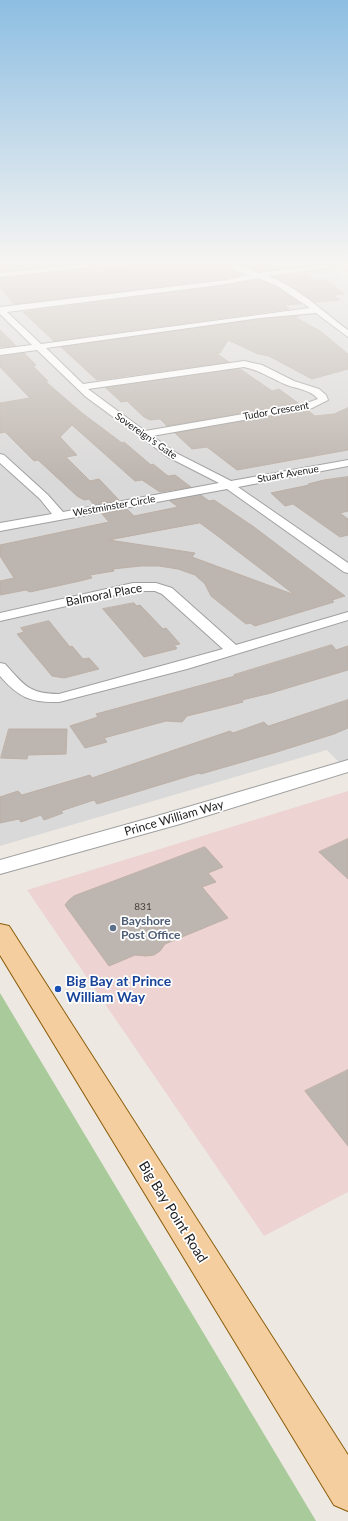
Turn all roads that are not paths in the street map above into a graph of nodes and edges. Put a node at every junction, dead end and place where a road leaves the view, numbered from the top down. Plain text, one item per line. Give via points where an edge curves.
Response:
1 (28, 336) edge
2 (113, 336) edge
3 (39, 346) junction
4 (0, 352) edge
5 (81, 387) junction
6 (143, 434) junction
7 (0, 457) edge
8 (348, 463) edge
9 (229, 485) junction
10 (60, 516) junction
11 (0, 527) edge
12 (348, 569) edge
13 (348, 616) edge
14 (0, 617) edge
15 (234, 651) junction
16 (0, 666) edge
17 (348, 766) edge
18 (0, 867) edge
19 (0, 933) edge
20 (348, 1490) edge

1 - 3 street, Sovereign's Gate
2 - 3 street
3 - 4 street
3 - 5 street, Sovereign's Gate
5 - 6 street, Sovereign's Gate
5 - 6 street, Tudor Crescent via 244,364 259,367 291,383 316,391 323,397 319,403 309,406
6 - 9 street, Sovereign's Gate via 172,455 213,474
7 - 10 street via 44,497
8 - 9 street, Stuart Avenue
9 - 10 street, Westminster Circle
9 - 12 street, Sovereign's Gate
10 - 11 street, Westminster Circle
13 - 15 street
14 - 15 street, Balmoral Place via 133,587 156,587 167,591
15 - 16 street via 54,698 34,698 23,692
17 - 18 street, Prince William Way
19 - 20 main road, Big Bay Point Road

